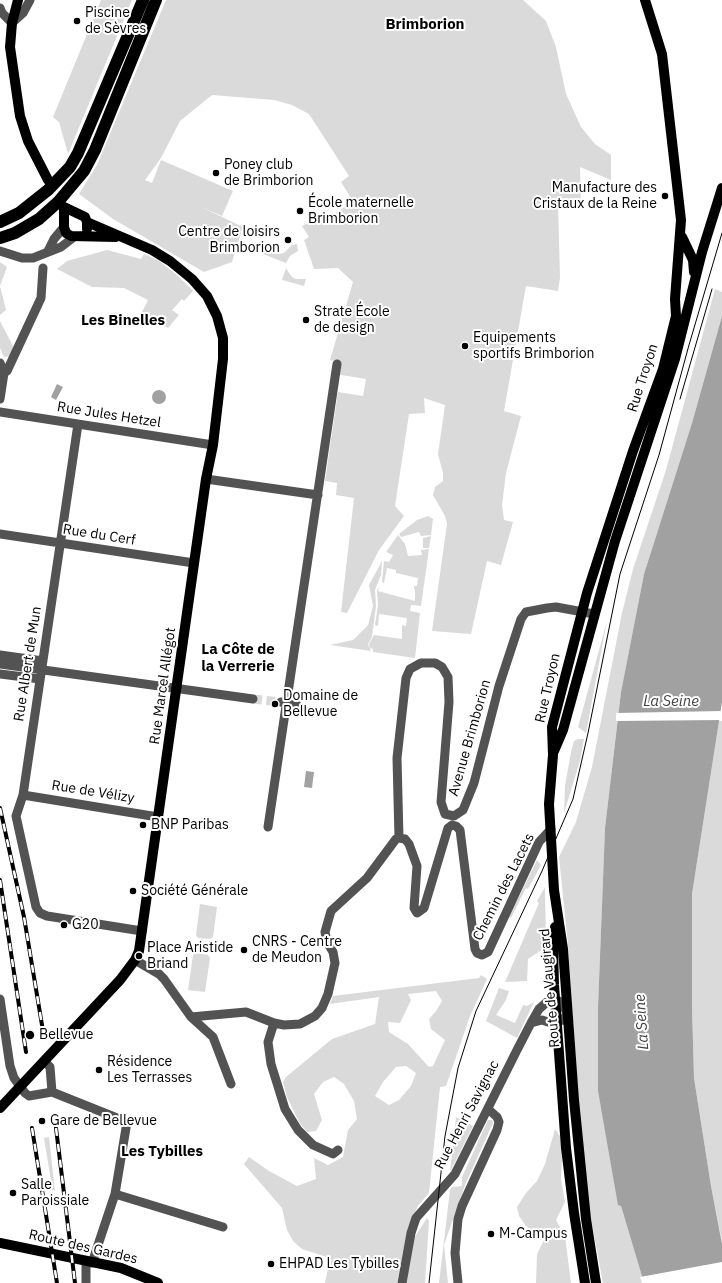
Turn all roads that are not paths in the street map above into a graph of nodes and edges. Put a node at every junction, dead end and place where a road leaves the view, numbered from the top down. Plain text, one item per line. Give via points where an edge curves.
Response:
1 (18, 0) edge
2 (30, 0) edge
3 (143, 0) edge
4 (156, 0) edge
5 (646, 1) edge
6 (0, 8) edge
7 (12, 23) junction
8 (48, 180) dead end
9 (722, 188) edge
10 (0, 222) edge
11 (88, 222) junction
12 (65, 224) junction
13 (680, 227) junction
14 (77, 236) junction
15 (122, 237) junction
16 (0, 238) edge
17 (686, 248) junction
18 (0, 251) edge
19 (48, 251) junction
20 (702, 252) junction
21 (43, 268) dead end
22 (693, 287) junction
23 (0, 363) edge
24 (337, 364) dead end
25 (4, 373) junction
26 (0, 399) edge
27 (0, 412) edge
28 (78, 424) junction
29 (213, 445) junction
30 (206, 479) junction
31 (318, 495) junction
32 (0, 534) edge
33 (61, 543) junction
34 (194, 563) junction
35 (582, 611) junction
36 (594, 614) junction
37 (0, 655) edge
38 (0, 664) edge
39 (42, 670) junction
40 (0, 674) edge
41 (176, 688) junction
42 (253, 699) tunnel mouth
43 (283, 702) junction
44 (297, 705) dead end
45 (553, 754) junction
46 (23, 796) junction
47 (158, 817) junction
48 (268, 827) dead end
49 (550, 828) junction
50 (399, 838) junction
51 (557, 915) junction
52 (142, 931) junction
53 (135, 960) junction
54 (0, 999) edge
55 (555, 1001) junction
56 (539, 1009) junction
57 (567, 1012) junction
58 (191, 1017) junction
59 (542, 1020) junction
60 (556, 1021) junction
61 (274, 1023) junction
62 (531, 1023) junction
63 (44, 1061) junction
64 (231, 1084) dead end
65 (20, 1088) junction
66 (52, 1092) junction
67 (0, 1108) edge
68 (488, 1109) junction
69 (338, 1150) dead end
70 (115, 1194) junction
71 (223, 1227) dead end
72 (0, 1243) edge
73 (86, 1261) junction
74 (86, 1283) edge
75 (158, 1283) edge
76 (402, 1283) edge
77 (458, 1283) edge
78 (585, 1283) edge
79 (596, 1283) edge

1 - 7 main road
2 - 7 street via 23,13
3 - 10 highway via 70,167 48,190 20,213
4 - 16 highway via 84,171 58,202 39,219 15,233
5 - 13 main road, Rue Troyon via 662,54
6 - 7 street
7 - 8 main road via 10,47 22,127
9 - 20 main road, Rue Troyon
11 - 12 main road, Rue Marcel Allégot via 85,217 64,207
11 - 14 main road via 86,232
11 - 15 main road, Rue Marcel Allégot
12 - 14 main road via 66,233
12 - 19 street
13 - 17 main road
13 - 35 main road, Rue Troyon via 676,316 663,368 633,451
14 - 15 main road
14 - 19 street
15 - 29 main road, Rue Marcel Allégot via 170,260 192,279 217,316 223,359
17 - 20 main road via 690,253 697,255
17 - 22 main road via 693,260
18 - 19 street via 22,258 33,258
20 - 22 main road, Rue Troyon
21 - 25 street via 40,298
22 - 36 main road, Rue Troyon via 675,359 615,541
23 - 25 street
24 - 31 street
25 - 26 street
27 - 28 street, Rue Jules Hetzel
28 - 29 street, Rue Jules Hetzel
28 - 33 street, Rue Albert de Mun
29 - 30 main road, Rue Marcel Allégot
30 - 31 street
30 - 34 main road, Rue Marcel Allégot
31 - 43 street
32 - 33 street, Rue du Cerf
33 - 34 street, Rue du Cerf
33 - 39 street, Rue Albert de Mun
34 - 41 main road, Rue Marcel Allégot
35 - 36 street, Avenue Brimborion
35 - 45 main road, Rue Troyon via 552,727
35 - 50 street, Avenue Brimborion via 556,607 540,608 526,612 521,619 499,686 468,798 463,810 454,816 445,814 441,802 449,702 448,677 442,667 429,662 410,669 406,678 397,758
36 - 45 main road, Rue Troyon via 563,730
37 - 39 street
38 - 39 street
39 - 40 street
39 - 41 street
39 - 46 street, Rue Albert de Mun
41 - 42 street
41 - 47 main road, Rue Marcel Allégot
43 - 44 street
43 - 48 street
45 - 49 main road, Rue Troyon
46 - 47 street, Rue de Vélizy
46 - 52 street, Rue Albert de Mun via 16,816 36,907 40,912 47,916
47 - 52 main road, Rue Marcel Allégot
49 - 50 street, Chemin des Lacets via 539,842 488,952 482,955 475,949 460,830 452,825 448,828 424,908 417,914 414,908 417,866 409,844
49 - 51 main road, Rue Troyon
50 - 61 street via 366,878 331,911 325,932 335,963 322,1008 315,1016 300,1024
51 - 55 main road, Route de Vaugirard via 553,947
51 - 57 main road, Route de Vaugirard via 563,949
52 - 53 main road, Rue Marcel Allégot
53 - 58 street via 164,979
53 - 63 main road via 120,980
54 - 65 street via 10,1066
55 - 56 street via 547,1002
55 - 57 street via 559,1001
55 - 60 main road, Route de Vaugirard
56 - 59 street
56 - 62 street, Rue Henri Savignac
57 - 60 street via 564,1020
57 - 79 main road, Route de Vaugirard via 586,1219
58 - 61 street via 246,1012
58 - 64 street via 212,1037
59 - 60 street
59 - 62 street
60 - 78 main road, Route de Vaugirard via 566,1148
61 - 69 street via 268,1042 271,1064 285,1109 298,1130 313,1145 333,1154
62 - 68 street, Rue Henri Savignac
63 - 65 main road
63 - 66 street via 50,1067
65 - 66 street via 29,1096
65 - 67 main road
66 - 70 street via 127,1122
68 - 76 street, Rue Henri Savignac via 455,1174 416,1218
68 - 77 street via 499,1122 458,1219 454,1253
70 - 71 street
70 - 73 street
72 - 73 main road, Route des Gardes
73 - 74 street
73 - 75 main road, Route des Gardes via 121,1268

